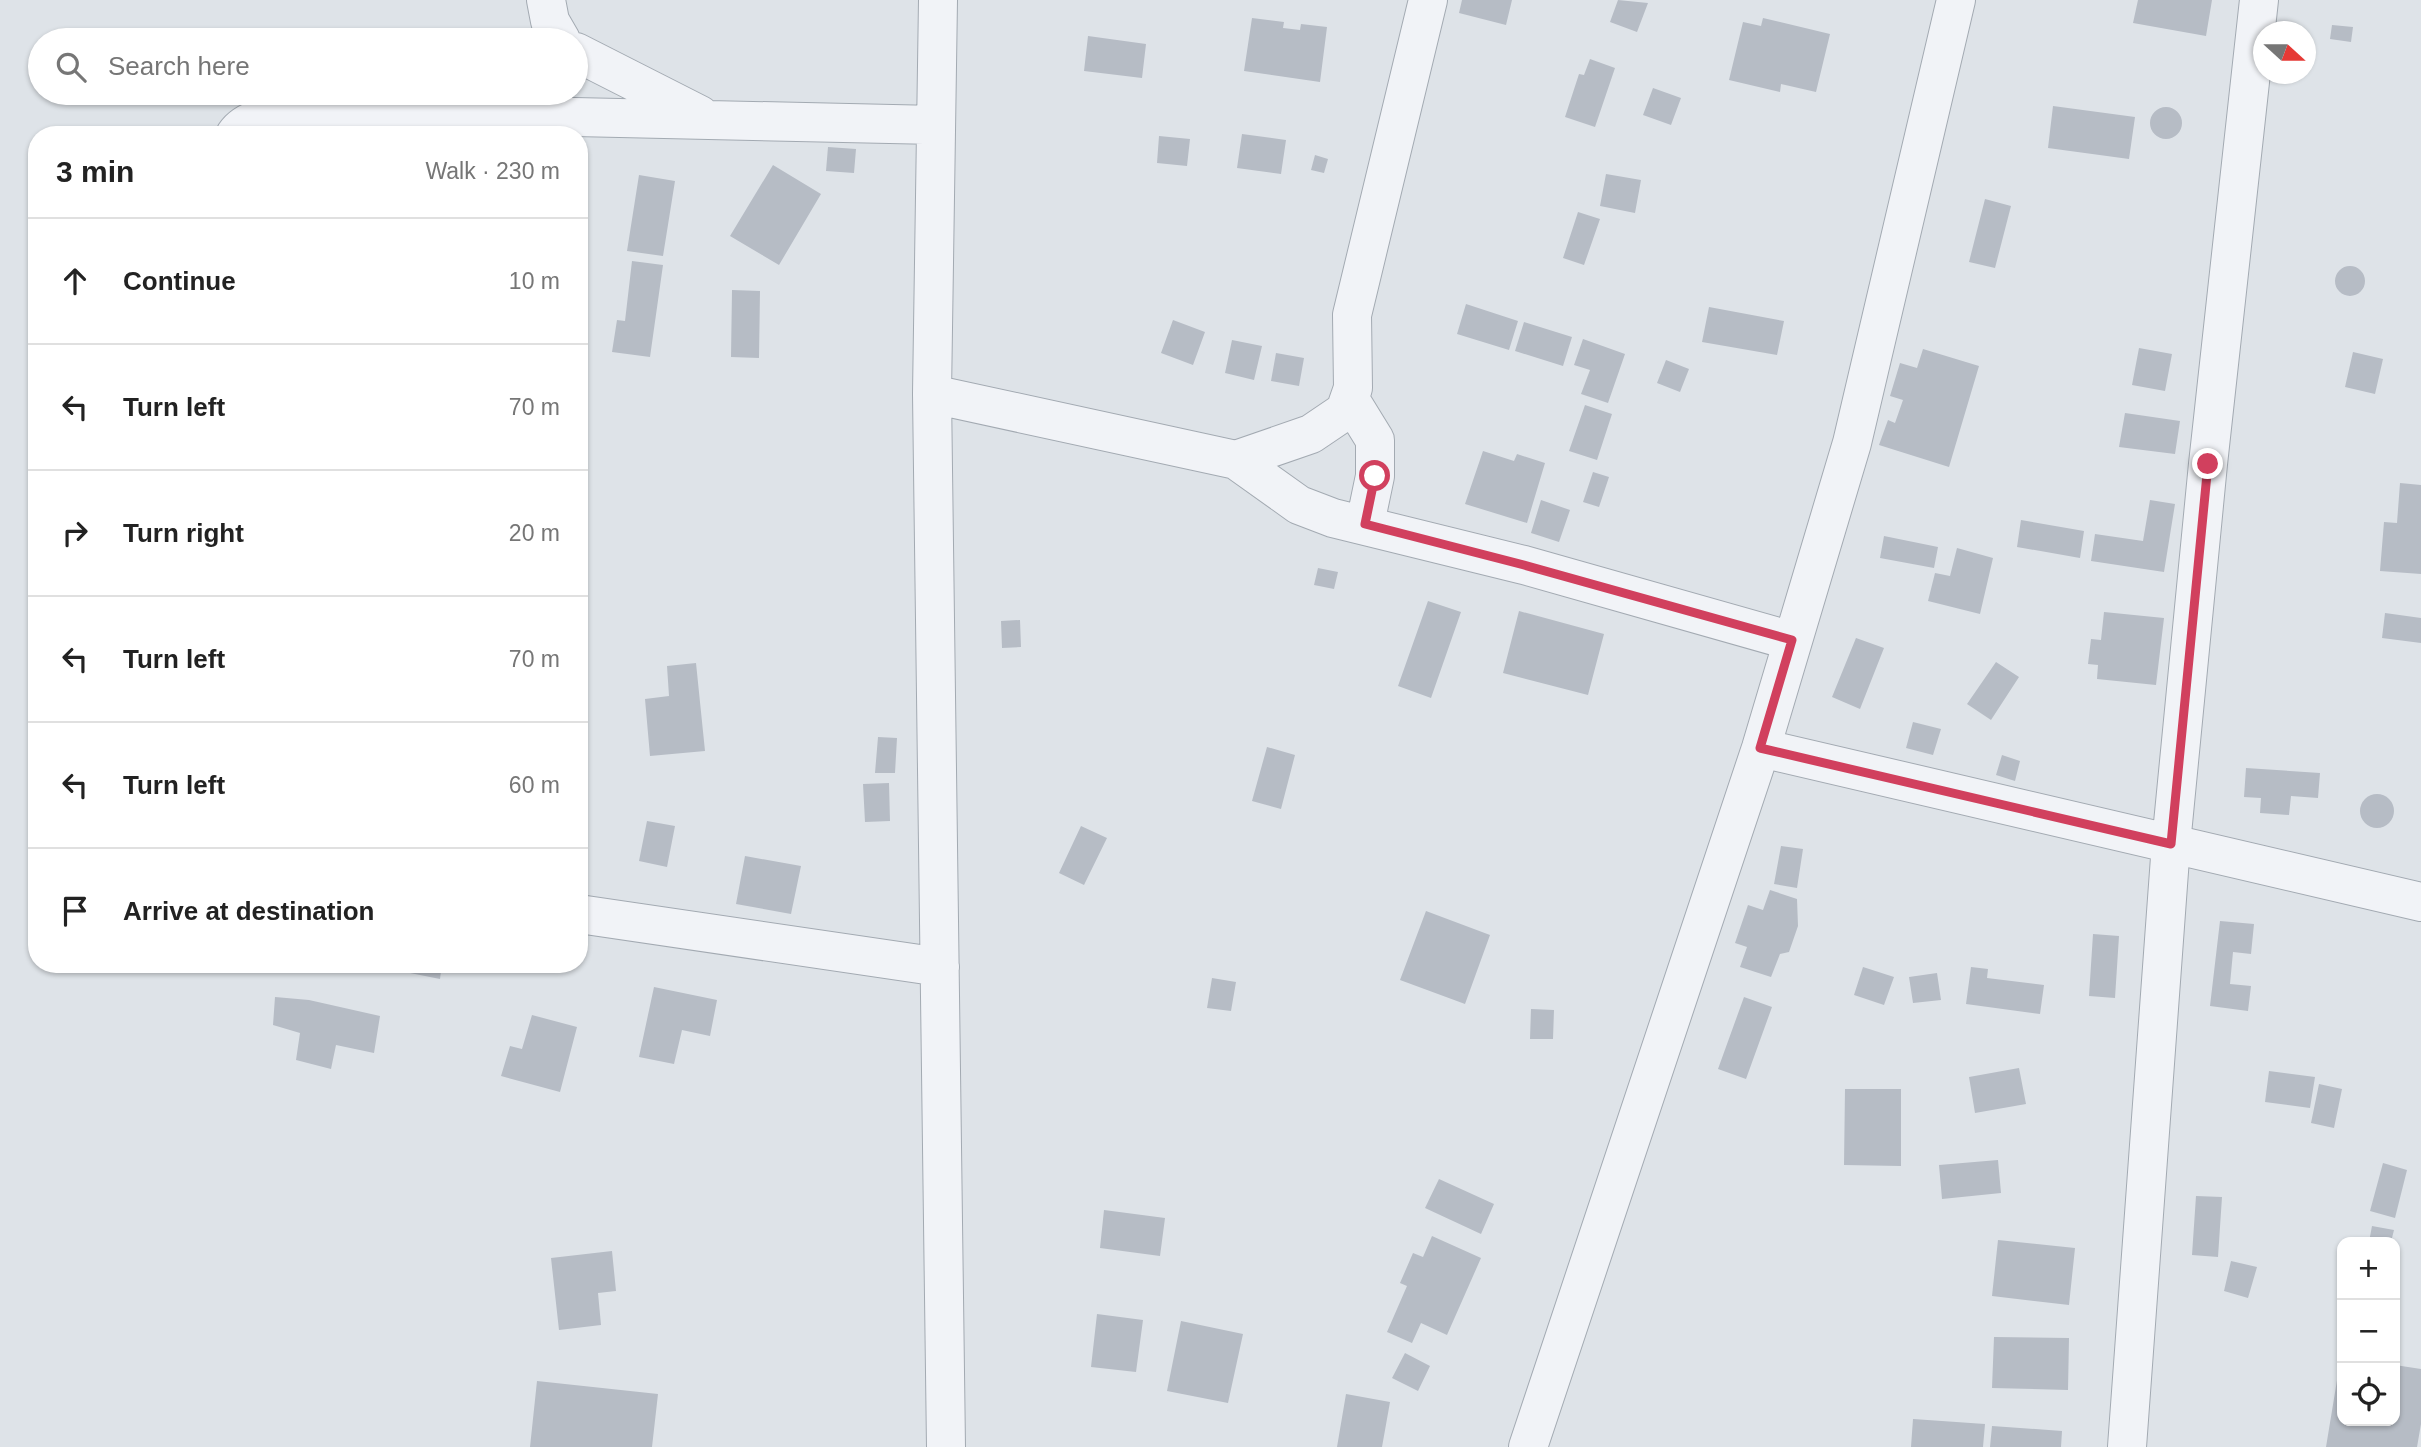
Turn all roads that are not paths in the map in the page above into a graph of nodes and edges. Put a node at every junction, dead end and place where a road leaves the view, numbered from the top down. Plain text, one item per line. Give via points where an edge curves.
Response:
1 (546, 0) edge
2 (938, 0) edge
3 (1428, 0) edge
4 (1956, 0) edge
5 (2259, 0) edge
6 (554, 28) edge
7 (588, 58) edge
8 (708, 119) junction
9 (936, 125) junction
10 (242, 126) edge
11 (932, 394) junction
12 (1351, 401) junction
13 (1236, 460) junction
14 (1365, 524) junction
15 (1792, 640) junction
16 (1760, 748) junction
17 (2171, 844) junction
18 (2421, 902) edge
19 (588, 915) edge
20 (940, 967) junction
21 (946, 1447) edge
22 (1528, 1447) edge
23 (2127, 1447) edge

1 - 6 street
2 - 9 street
3 - 12 street via 1352,315
4 - 15 street via 1852,443
5 - 17 street
7 - 8 street
8 - 9 street
8 - 10 street via 352,112 265,115
9 - 11 street
11 - 13 street
11 - 20 street
12 - 13 street via 1345,411 1311,434
12 - 14 street via 1375,440 1375,476
13 - 14 street via 1299,505
14 - 15 street
15 - 16 street
16 - 17 street
16 - 22 street
17 - 18 street
17 - 23 street
19 - 20 street
20 - 21 street

